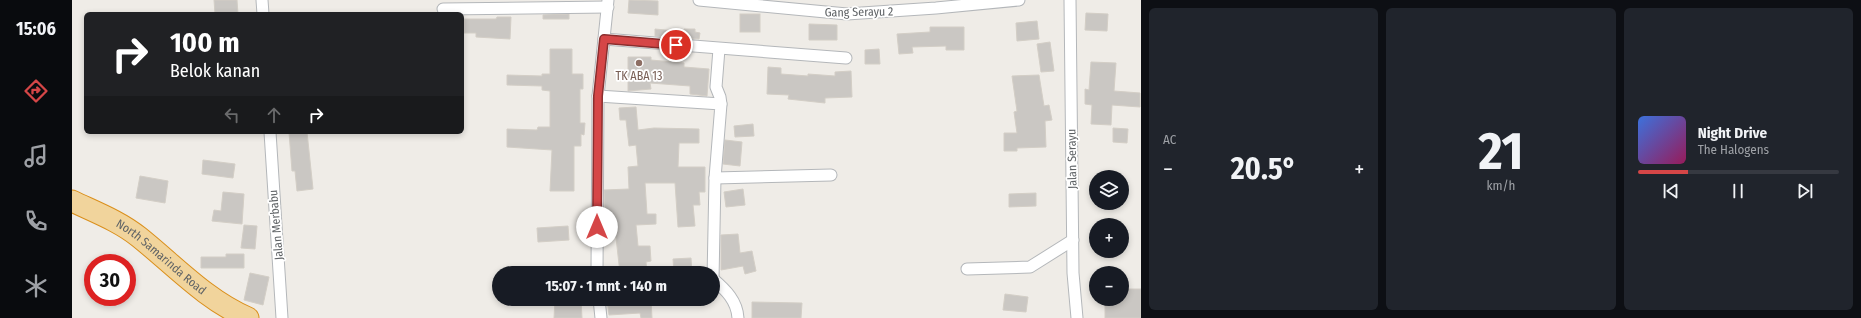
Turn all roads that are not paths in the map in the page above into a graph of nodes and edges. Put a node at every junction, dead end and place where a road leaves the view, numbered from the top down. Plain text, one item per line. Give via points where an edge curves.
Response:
1 (262, 0) edge
2 (699, 0) edge
3 (1019, 0) edge
4 (1070, 0) edge
5 (608, 4) edge
6 (443, 9) dead end
7 (263, 12) edge
8 (604, 39) junction
9 (719, 49) junction
10 (846, 58) dead end
11 (598, 96) junction
12 (721, 104) junction
13 (270, 134) edge
14 (831, 175) dead end
15 (715, 178) junction
16 (72, 200) edge
17 (1073, 240) junction
18 (598, 266) edge
19 (713, 266) edge
20 (967, 269) dead end
21 (720, 286) edge
22 (600, 306) edge
23 (248, 318) edge
24 (282, 318) edge
25 (601, 318) edge
26 (738, 318) edge
27 (1077, 318) edge

1 - 7 street
2 - 3 street, Gang Serayu 2 via 847,14
4 - 17 street, Jalan Serayu
5 - 6 street
5 - 8 street
8 - 9 street
8 - 11 street
9 - 10 street
9 - 12 street via 716,87
11 - 12 street
11 - 18 street
12 - 15 street
13 - 24 street, Jalan Merbabu
14 - 15 street
15 - 19 street
16 - 23 highway, North Samarinda Road via 115,221 203,292
17 - 20 street via 1030,267
17 - 27 street, Jalan Serayu
21 - 26 street via 729,294 738,312
22 - 25 street

